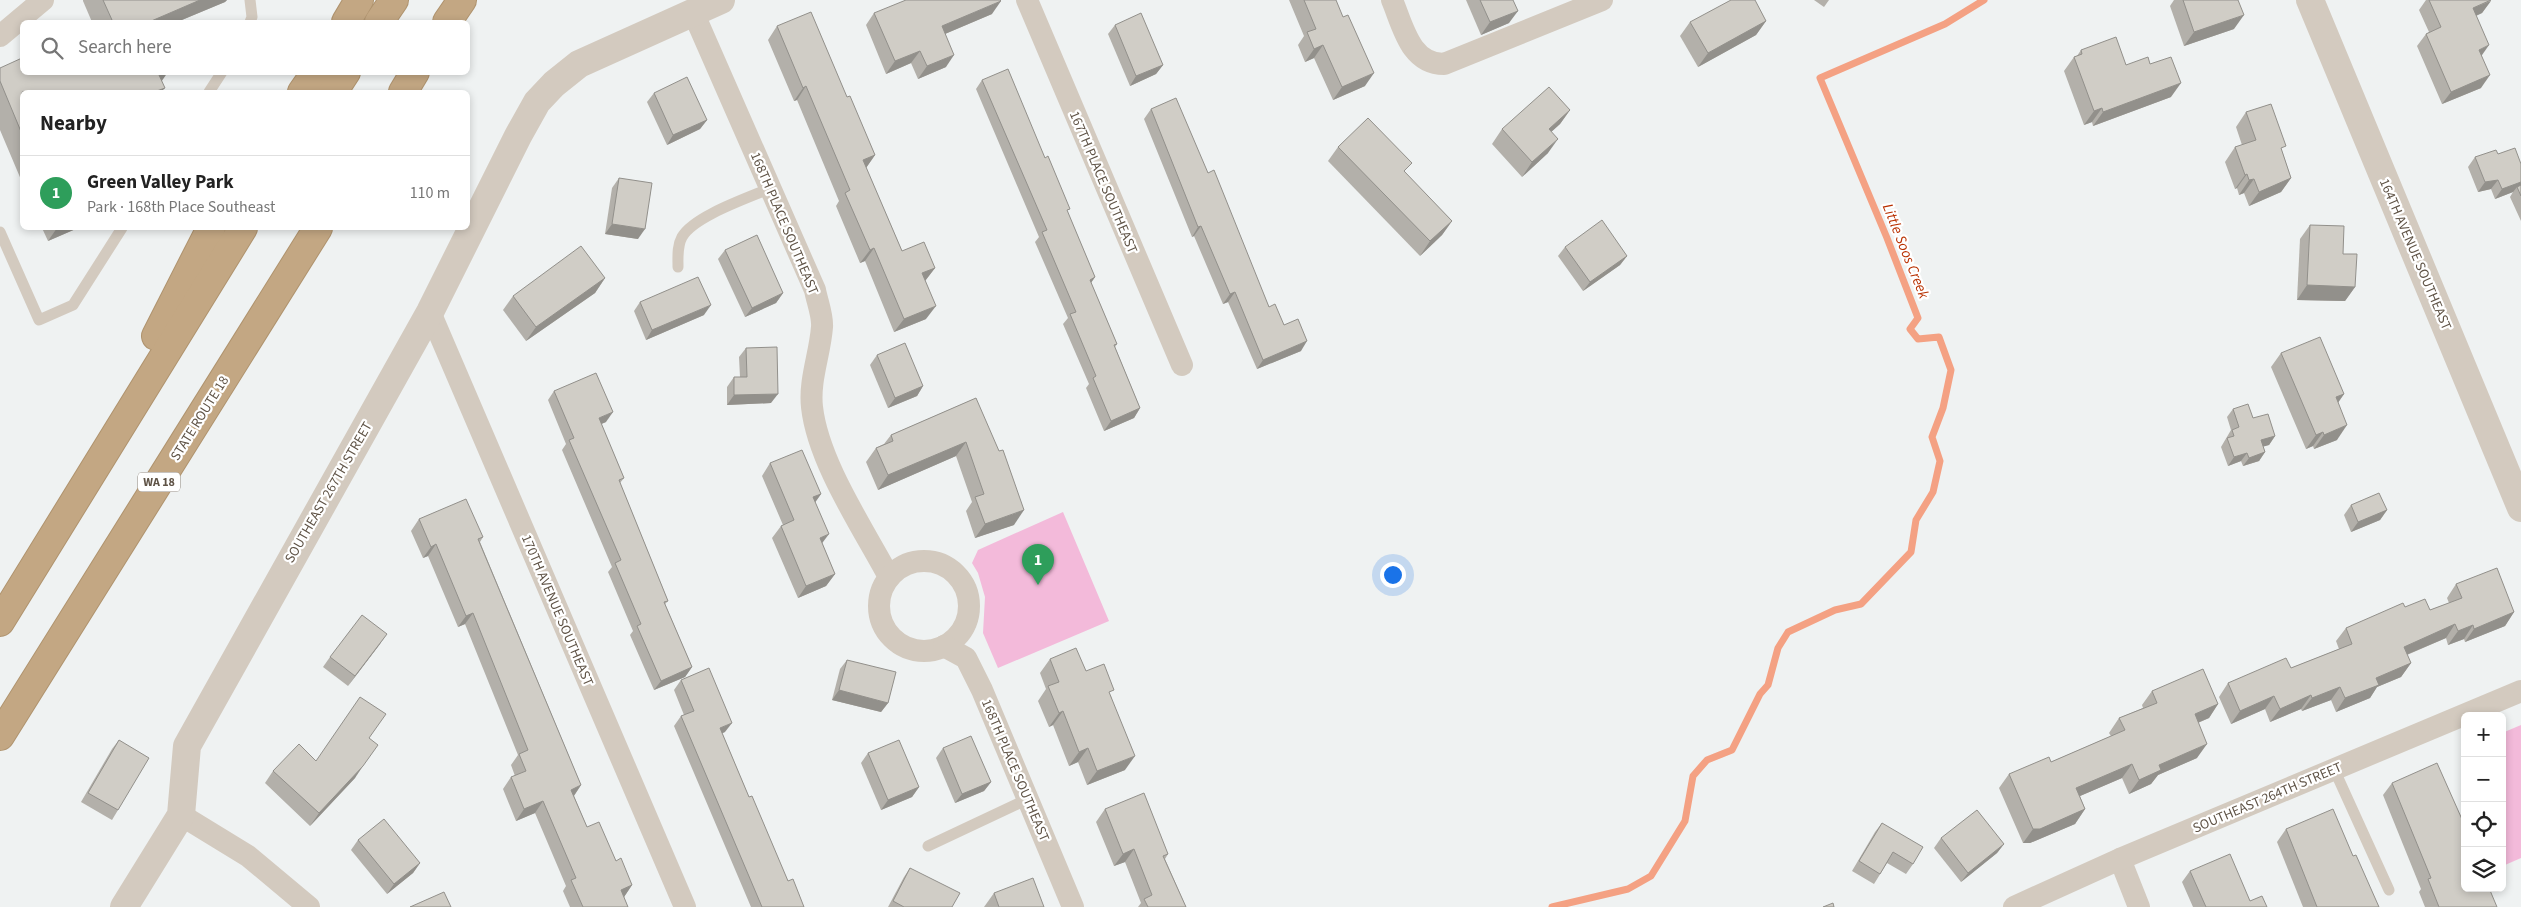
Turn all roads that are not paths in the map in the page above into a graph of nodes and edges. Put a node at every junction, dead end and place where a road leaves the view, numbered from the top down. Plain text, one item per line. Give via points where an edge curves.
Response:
1 (42, 0) edge
2 (250, 0) edge
3 (359, 0) edge
4 (394, 0) edge
5 (460, 0) edge
6 (721, 0) edge
7 (1027, 0) edge
8 (1392, 0) edge
9 (1602, 0) edge
10 (2310, 0) edge
11 (693, 12) junction
12 (251, 20) edge
13 (347, 20) edge
14 (380, 20) edge
15 (448, 20) edge
16 (0, 36) edge
17 (220, 75) edge
18 (314, 75) edge
19 (344, 75) edge
20 (414, 75) edge
21 (210, 90) edge
22 (303, 90) edge
23 (333, 90) edge
24 (404, 90) edge
25 (771, 188) junction
26 (121, 230) edge
27 (210, 230) edge
28 (242, 230) edge
29 (317, 230) edge
30 (0, 232) edge
31 (678, 267) dead end
32 (430, 312) junction
33 (1182, 365) dead end
34 (2521, 508) edge
35 (59, 528) junction
36 (889, 577) junction
37 (0, 622) edge
38 (944, 646) junction
39 (2521, 691) edge
40 (0, 736) edge
41 (2334, 769) junction
42 (1028, 799) junction
43 (181, 815) junction
44 (928, 846) dead end
45 (2120, 859) junction
46 (2389, 890) dead end
47 (124, 907) edge
48 (309, 907) edge
49 (685, 907) edge
50 (1073, 907) edge
51 (2014, 907) edge
52 (2139, 907) edge

1 - 16 street
2 - 12 lane
3 - 13 highway
4 - 14 highway
5 - 15 highway
6 - 11 street, SOUTHEAST 267TH STREET
7 - 33 street, 167TH PLACE SOUTHEAST
8 - 9 street via 1415,54 1433,64 1444,64
10 - 34 street, 164TH AVENUE SOUTHEAST
11 - 25 street, 168TH PLACE SOUTHEAST
11 - 32 street, SOUTHEAST 267TH STREET via 579,64 537,102
17 - 21 lane
18 - 22 highway
19 - 23 highway
20 - 24 highway
25 - 31 lane via 690,228 682,237 677,252
25 - 36 street, 168TH PLACE SOUTHEAST via 815,290 822,326 814,360 814,424 827,461
26 - 30 lane via 73,304 39,320
27 - 35 highway
28 - 35 highway
29 - 40 highway, STATE ROUTE 18 / WA 18
32 - 43 street, SOUTHEAST 267TH STREET via 187,746
32 - 49 street, 170TH AVENUE SOUTHEAST
35 - 37 highway
36 - 38 street via 881,590 879,605 881,620 888,634 914,650
36 - 38 street via 906,565 928,561 942,565 959,578 968,597 968,612 956,638
38 - 42 street, 168TH PLACE SOUTHEAST via 966,658
39 - 41 street, SOUTHEAST 264TH STREET
41 - 45 street, SOUTHEAST 264TH STREET
41 - 46 lane
42 - 44 lane
42 - 50 street, 168TH PLACE SOUTHEAST
43 - 47 street, SOUTHEAST 267TH STREET
43 - 48 street via 248,856
45 - 51 street, SOUTHEAST 264TH STREET
45 - 52 street

